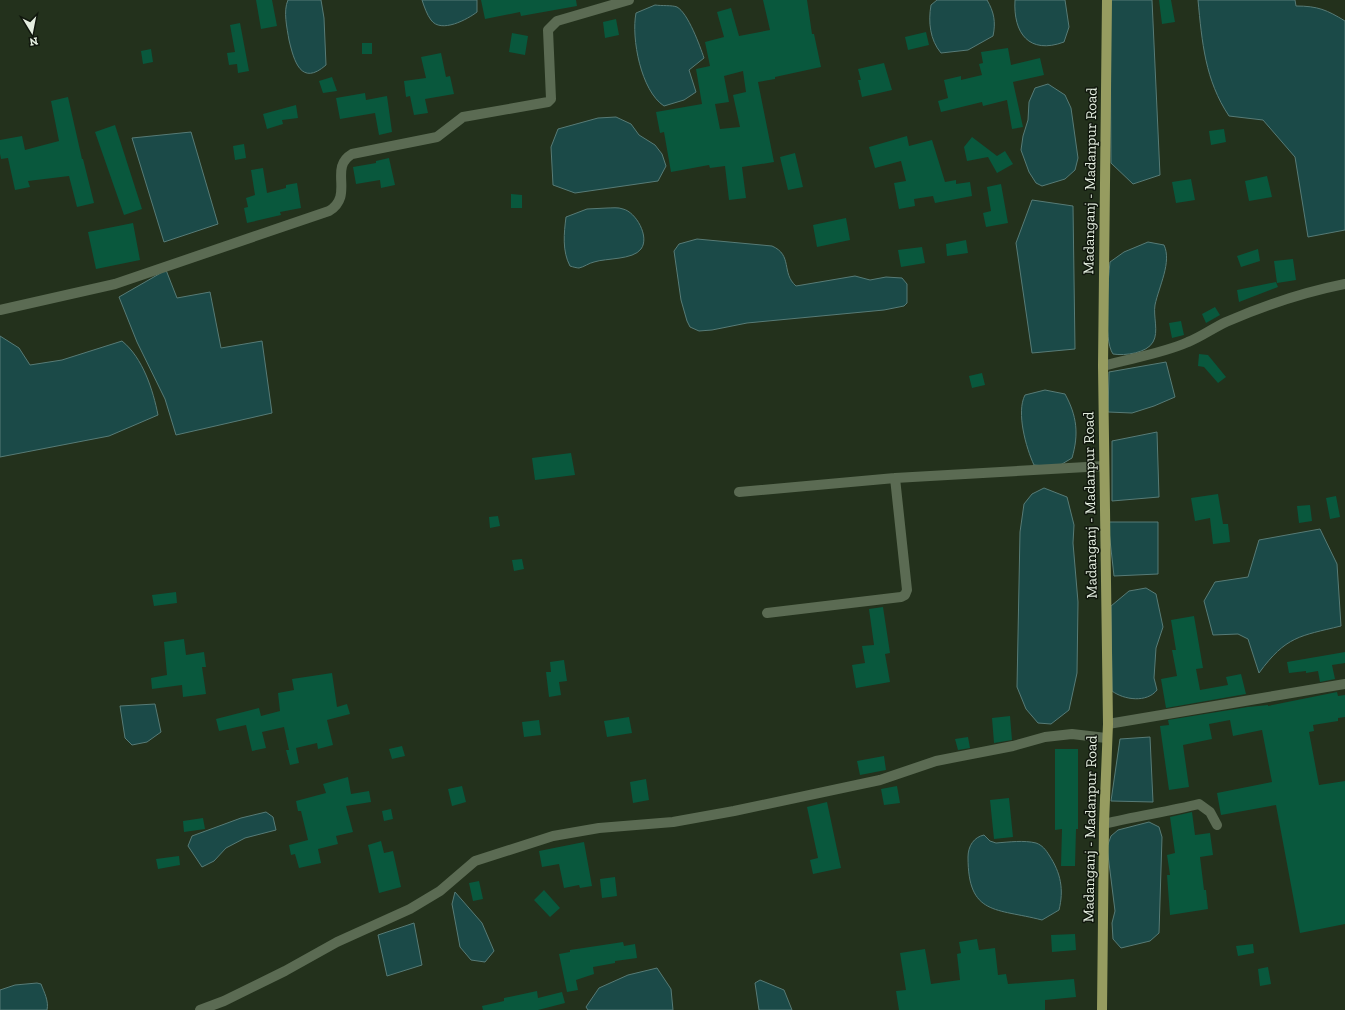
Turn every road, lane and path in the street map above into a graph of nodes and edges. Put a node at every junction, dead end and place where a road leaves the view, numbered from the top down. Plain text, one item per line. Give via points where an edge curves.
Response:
1 (629, 0) edge
2 (1107, 0) edge
3 (1345, 284) edge
4 (0, 310) edge
5 (1103, 366) junction
6 (1104, 466) junction
7 (895, 478) junction
8 (739, 492) dead end
9 (767, 613) dead end
10 (1345, 684) edge
11 (1108, 724) junction
12 (1106, 738) junction
13 (1104, 824) junction
14 (1217, 825) dead end
15 (200, 1010) edge
16 (1102, 1010) edge

1 - 4 street via 551,25 548,30 551,99 548,102 463,117 437,137 352,154 345,158 342,164 341,200 329,211 115,284
2 - 5 main road, Madanganj - Madanpur Road
3 - 5 street via 1302,295 1225,322 1175,348
5 - 6 main road, Madanganj - Madanpur Road
6 - 7 street
6 - 11 main road, Madanganj - Madanpur Road
7 - 8 street
7 - 9 street via 907,590 905,595
10 - 11 street
11 - 12 main road, Madanganj - Madanpur Road
12 - 13 main road, Madanganj - Madanpur Road
12 - 15 street via 1072,734 1045,737 1013,746 936,760 880,780 734,811 673,822 599,828 546,839 475,861 440,891 410,909 337,942 224,1001
13 - 14 street via 1199,804 1210,812
13 - 16 main road, Madanganj - Madanpur Road

